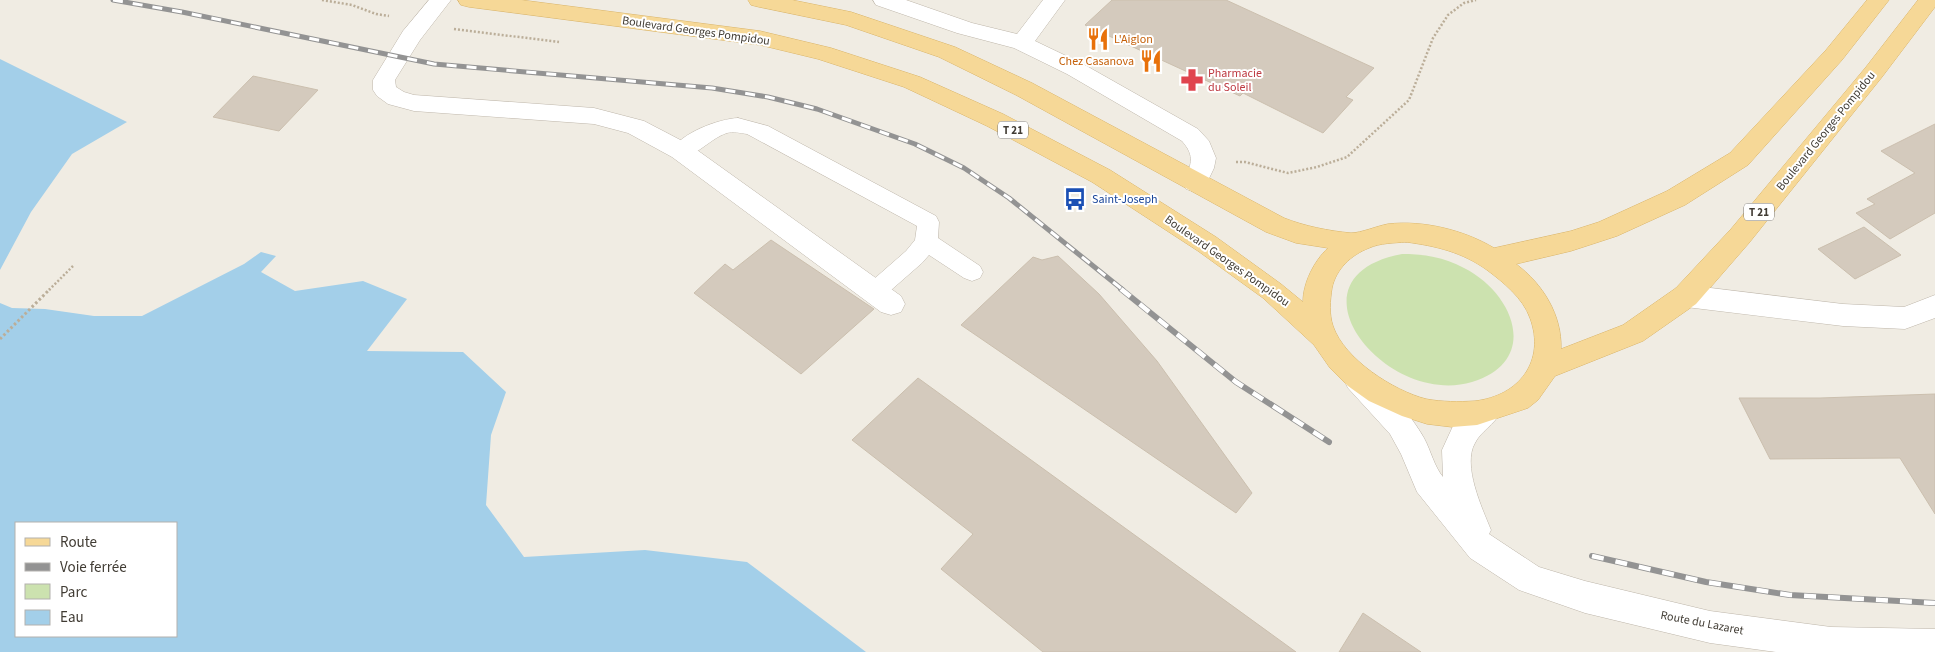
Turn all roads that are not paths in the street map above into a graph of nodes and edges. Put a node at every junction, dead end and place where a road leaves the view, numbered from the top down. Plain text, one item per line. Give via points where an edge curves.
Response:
1 (440, 0) edge
2 (469, 0) edge
3 (760, 0) edge
4 (884, 0) edge
5 (1054, 0) edge
6 (1878, 0) edge
7 (1929, 0) edge
8 (1022, 43) junction
9 (682, 151) junction
10 (1200, 171) junction
11 (926, 242) junction
12 (1354, 243) junction
13 (1492, 259) junction
14 (972, 272) dead end
15 (1686, 296) junction
16 (883, 298) joint
17 (1935, 306) edge
18 (1325, 338) junction
19 (1347, 368) junction
20 (1544, 368) junction
21 (1485, 412) junction
22 (1481, 548) junction
23 (1935, 645) edge

1 - 9 street via 396,58 384,80 385,90 396,98 442,106 594,116 636,128
2 - 18 main road, Boulevard Georges Pompidou / T 21 via 760,38 823,53 912,82 995,120 1101,176 1272,290
3 - 10 main road via 851,19 946,52
4 - 8 street via 965,28
5 - 8 street
6 - 13 main road via 1834,55 1739,159 1676,198 1608,229
7 - 15 main road, Boulevard Georges Pompidou / T 21 via 1752,221
8 - 10 street via 1190,135 1202,146
9 - 11 lane via 730,124 762,131 928,222
9 - 16 street
10 - 12 main road via 1275,225 1296,233
11 - 14 lane
11 - 16 lane
12 - 13 main road via 1378,235 1406,232 1436,236 1465,245
12 - 18 main road via 1332,259 1318,282 1316,309
13 - 20 main road via 1522,285 1544,322 1548,345
15 - 17 street via 1905,318
15 - 20 main road, Boulevard Georges Pompidou / T 21 via 1633,333
18 - 19 main road
19 - 21 main road via 1376,391 1411,407 1449,414
19 - 22 street, Route du Lazaret via 1400,425 1428,482
20 - 21 main road via 1523,397
21 - 22 street via 1462,438 1456,452 1459,482
22 - 23 street, Route du Lazaret via 1530,579 1585,597 1710,627 1831,643

